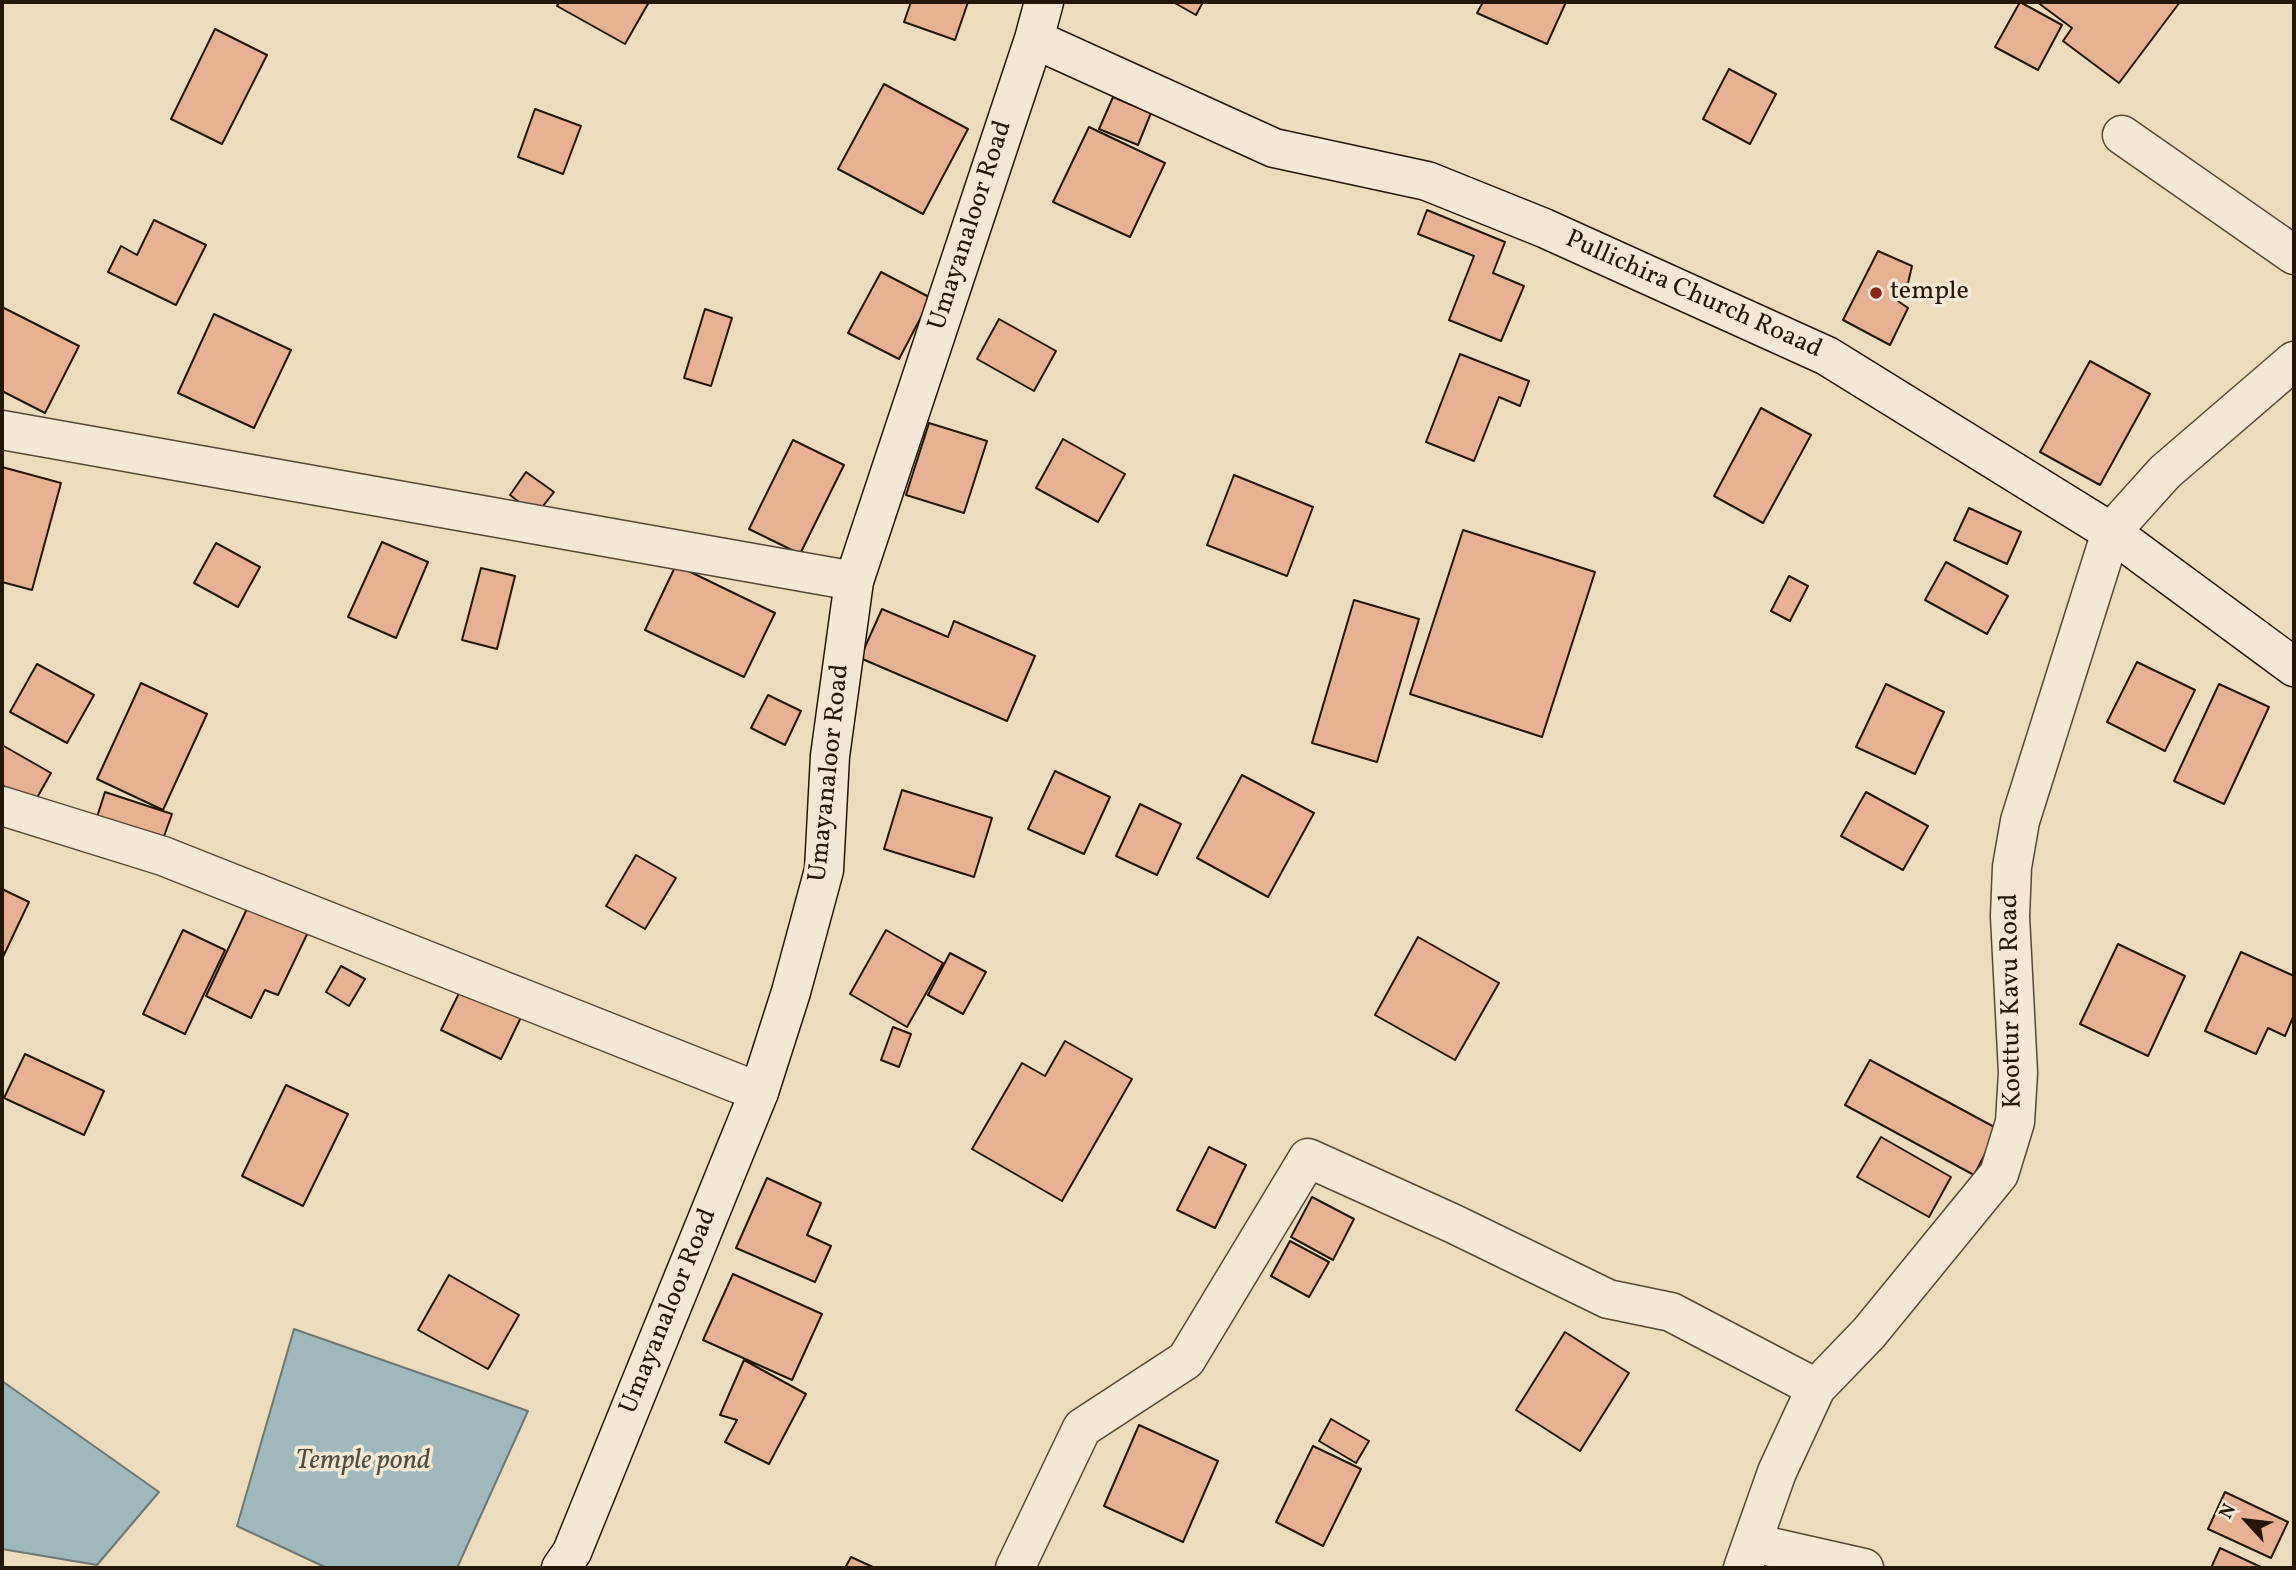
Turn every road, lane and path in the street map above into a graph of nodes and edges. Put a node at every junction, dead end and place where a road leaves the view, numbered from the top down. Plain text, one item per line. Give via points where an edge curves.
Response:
1 (1044, 2) edge
2 (1034, 39) junction
3 (2122, 135) dead end
4 (2294, 255) edge
5 (2294, 361) edge
6 (2, 430) edge
7 (2111, 532) junction
8 (854, 581) junction
9 (2294, 667) edge
10 (2, 806) edge
11 (759, 1092) junction
12 (1816, 1388) junction
13 (1748, 1556) edge
14 (561, 1568) edge
15 (1015, 1568) edge
16 (1864, 1568) edge

1 - 2 street, Umayanaloor Road
2 - 7 street, Pullichira Church Roaad via 1274,148 1427,181 1827,356
2 - 8 street, Umayanaloor Road
3 - 4 street
5 - 7 street via 2165,472
6 - 8 street
7 - 9 street, Pullichira Church Roaad
7 - 12 street, Koottur Kavu Road via 2020,821 2010,916 2018,1073 2015,1122 1999,1174 1870,1333
8 - 11 street, Umayanaloor Road via 830,757 824,870 792,992
10 - 11 street via 163,856
11 - 14 street, Umayanaloor Road via 572,1552
12 - 13 street, Koottur Kavu Road via 1777,1472
12 - 15 street via 1671,1312 1608,1299 1308,1158 1186,1360 1082,1428
13 - 16 street

